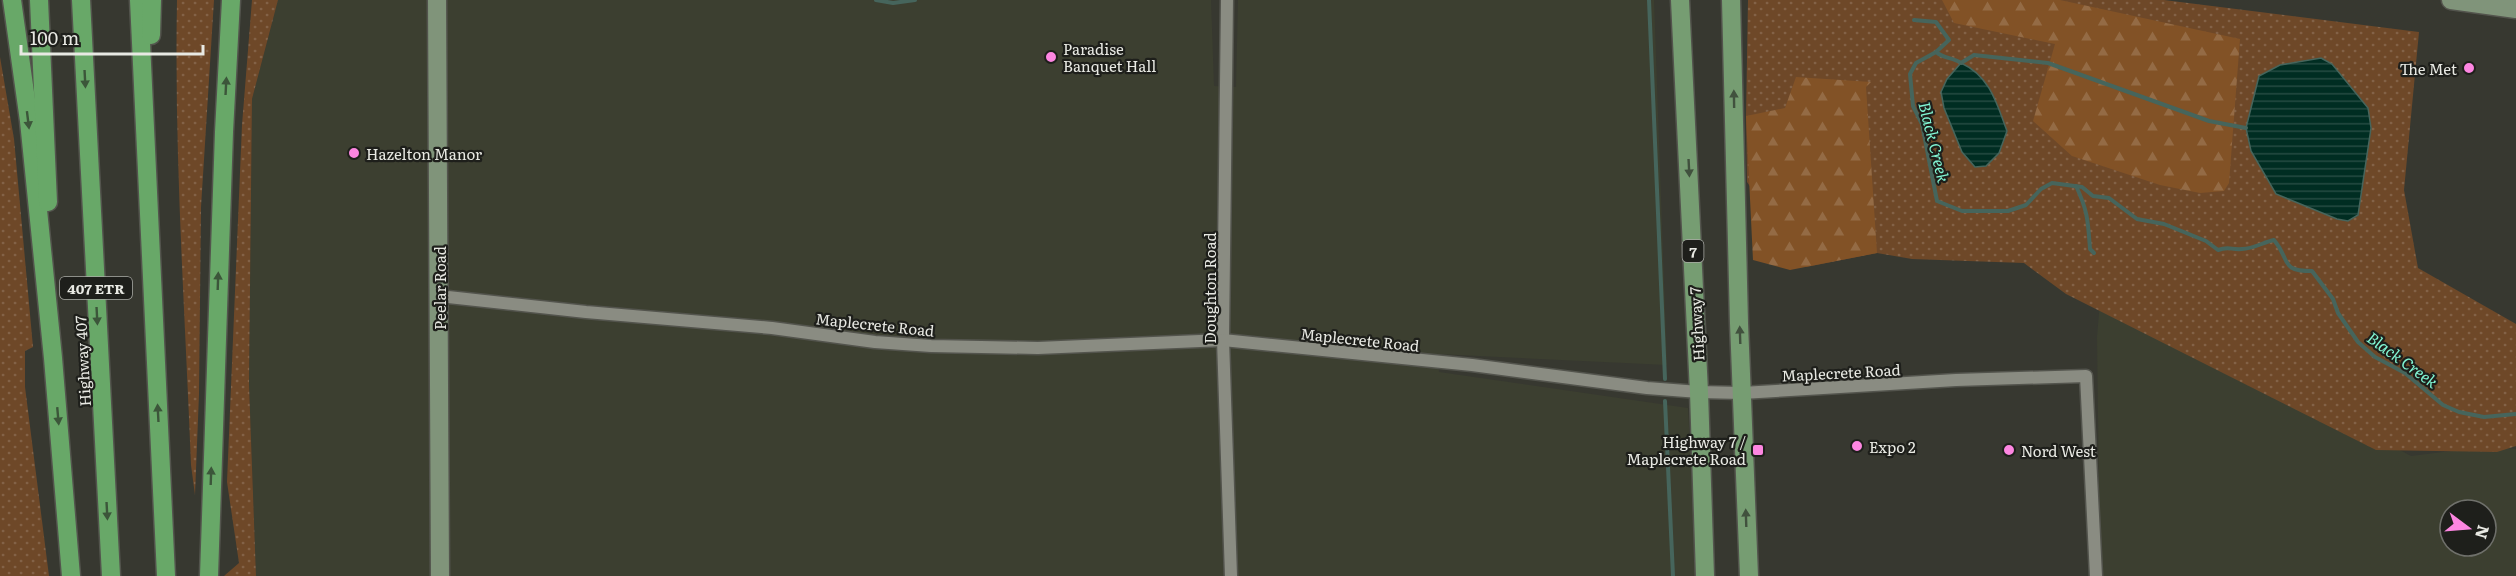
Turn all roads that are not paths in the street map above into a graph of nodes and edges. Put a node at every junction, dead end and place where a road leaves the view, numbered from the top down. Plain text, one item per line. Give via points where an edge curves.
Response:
1 (12, 0) edge
2 (39, 0) edge
3 (81, 0) edge
4 (139, 0) edge
5 (152, 0) edge
6 (231, 0) edge
7 (437, 0) edge
8 (1227, 0) edge
9 (1680, 0) edge
10 (1731, 0) edge
11 (2451, 0) edge
12 (2516, 9) edge
13 (147, 199) junction
14 (439, 296) junction
15 (1223, 340) junction
16 (53, 358) junction
17 (1699, 392) junction
18 (1742, 393) junction
19 (2096, 572) edge
20 (72, 576) edge
21 (111, 576) edge
22 (166, 576) edge
23 (209, 576) edge
24 (440, 576) edge
25 (1231, 576) edge
26 (1705, 576) edge
27 (1749, 576) edge

1 -> 16 highway via 29,121
2 - 16 highway
3 -> 21 highway, Highway 407 / 407 ETR
4 - 13 highway, 407 ETR
5 - 13 highway
23 -> 6 highway
7 - 14 street, Peelar Road
8 - 15 street, Doughton Road
9 -> 17 main road, Highway 7 / 7
18 -> 10 main road
11 - 12 street
22 -> 13 highway, 407 ETR
14 - 15 street, Maplecrete Road via 931,346 1038,348
14 - 24 street, Peelar Road
15 - 17 street, Maplecrete Road
15 - 25 street, Doughton Road
16 -> 20 highway
17 - 18 street, Maplecrete Road
17 - 26 main road, Highway 7 / 7
18 - 19 street, Maplecrete Road via 2086,375
27 -> 18 main road

